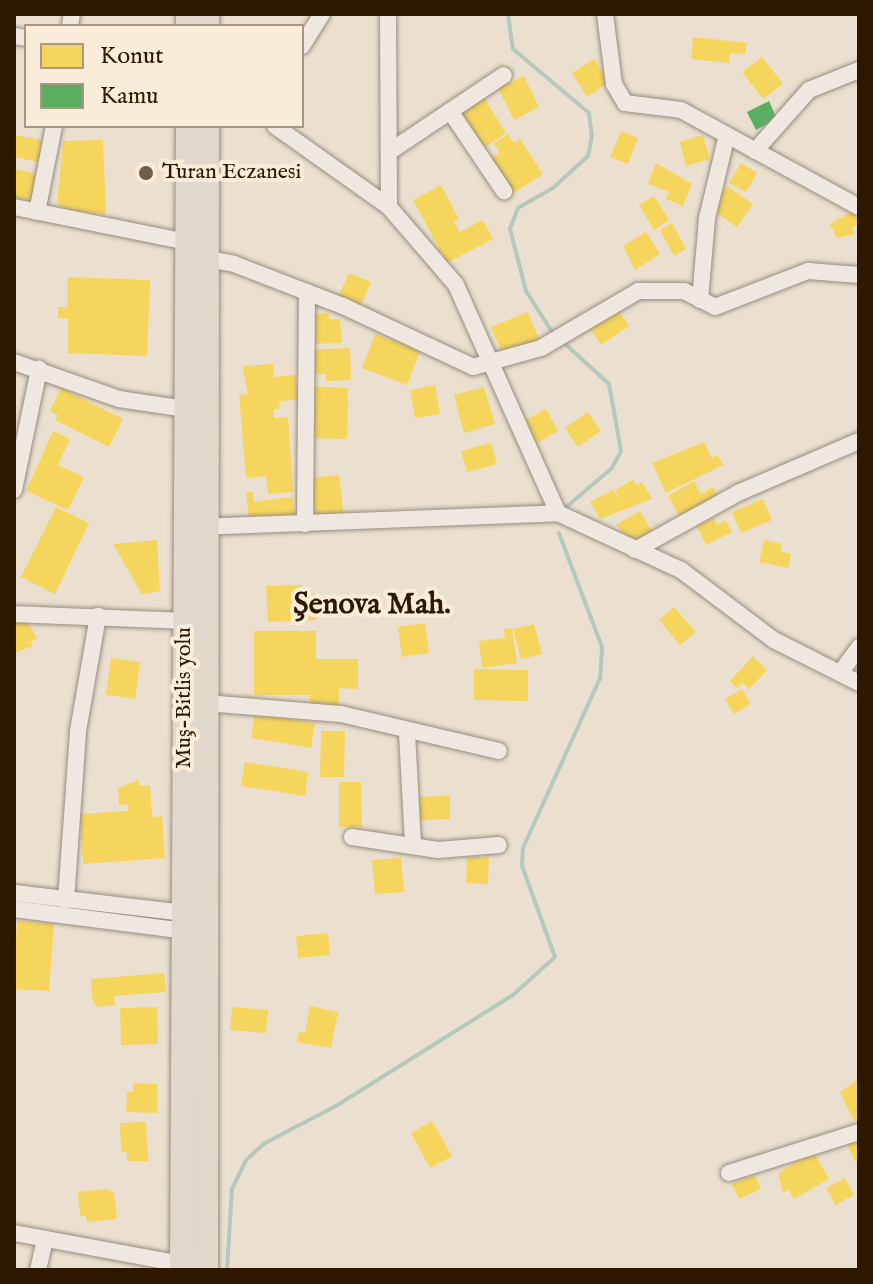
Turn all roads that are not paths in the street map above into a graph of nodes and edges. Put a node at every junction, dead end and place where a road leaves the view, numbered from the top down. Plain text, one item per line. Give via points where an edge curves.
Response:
1 (322, 14) edge
2 (388, 14) edge
3 (605, 14) edge
4 (304, 43) edge
5 (859, 70) edge
6 (504, 75) dead end
7 (450, 111) junction
8 (54, 128) edge
9 (188, 128) edge
10 (207, 128) edge
11 (278, 128) edge
12 (727, 135) junction
13 (755, 151) junction
14 (389, 152) junction
15 (504, 191) dead end
16 (14, 207) edge
17 (389, 207) junction
18 (859, 207) edge
19 (37, 212) junction
20 (187, 242) junction
21 (207, 259) junction
22 (859, 275) edge
23 (307, 292) junction
24 (700, 300) junction
25 (14, 362) edge
26 (491, 366) junction
27 (39, 369) junction
28 (186, 409) junction
29 (859, 441) edge
30 (14, 490) edge
31 (558, 513) junction
32 (305, 524) junction
33 (196, 526) junction
34 (635, 550) junction
35 (14, 614) edge
36 (98, 616) junction
37 (185, 621) junction
38 (859, 647) edge
39 (196, 652) junction
40 (841, 672) junction
41 (859, 683) edge
42 (196, 704) junction
43 (407, 733) junction
44 (499, 751) dead end
45 (352, 837) dead end
46 (413, 843) junction
47 (499, 845) dead end
48 (14, 893) edge
49 (66, 900) junction
50 (14, 909) edge
51 (185, 922) junction
52 (859, 1132) edge
53 (729, 1173) dead end
54 (14, 1233) edge
55 (45, 1239) junction
56 (190, 1268) edge
57 (38, 1270) edge

1 - 4 street
2 - 14 street
3 - 12 street via 614,84 625,103 681,110
5 - 13 street via 809,90
6 - 7 street
7 - 14 street
7 - 15 street
8 - 19 street
9 - 20 highway, Muş-Bitlis yolu
10 - 21 highway, Muş-Bitlis yolu
11 - 17 street
12 - 13 street
12 - 24 street via 707,218
13 - 18 street
14 - 17 street
16 - 19 street
17 - 26 street via 465,299
19 - 20 street
20 - 28 highway, Muş-Bitlis yolu
21 - 23 street
21 - 33 highway, Muş-Bitlis yolu
22 - 24 street via 808,271 736,302 715,307
23 - 26 street via 459,363
23 - 32 street
24 - 26 street via 676,289 638,291 557,340
25 - 27 street
26 - 31 street
27 - 28 street via 119,399
27 - 30 street
28 - 33 highway, Muş-Bitlis yolu
29 - 34 street via 738,493
31 - 32 street
31 - 34 street
32 - 33 street
33 - 37 highway, Muş-Bitlis yolu
33 - 39 highway, Muş-Bitlis yolu
34 - 40 street via 695,578 774,640
35 - 36 street
36 - 37 street
36 - 49 street via 78,731
37 - 39 highway, Muş-Bitlis yolu
38 - 40 street
39 - 42 highway, Muş-Bitlis yolu
40 - 41 street
42 - 43 street via 313,710
42 - 51 highway, Muş-Bitlis yolu
42 - 56 highway, Muş-Bitlis yolu
43 - 44 street
43 - 46 street
45 - 46 street
46 - 47 street via 438,850
48 - 49 street
49 - 51 street
50 - 51 street
51 - 56 highway, Muş-Bitlis yolu
52 - 53 street
54 - 55 street
55 - 56 street
55 - 57 street

